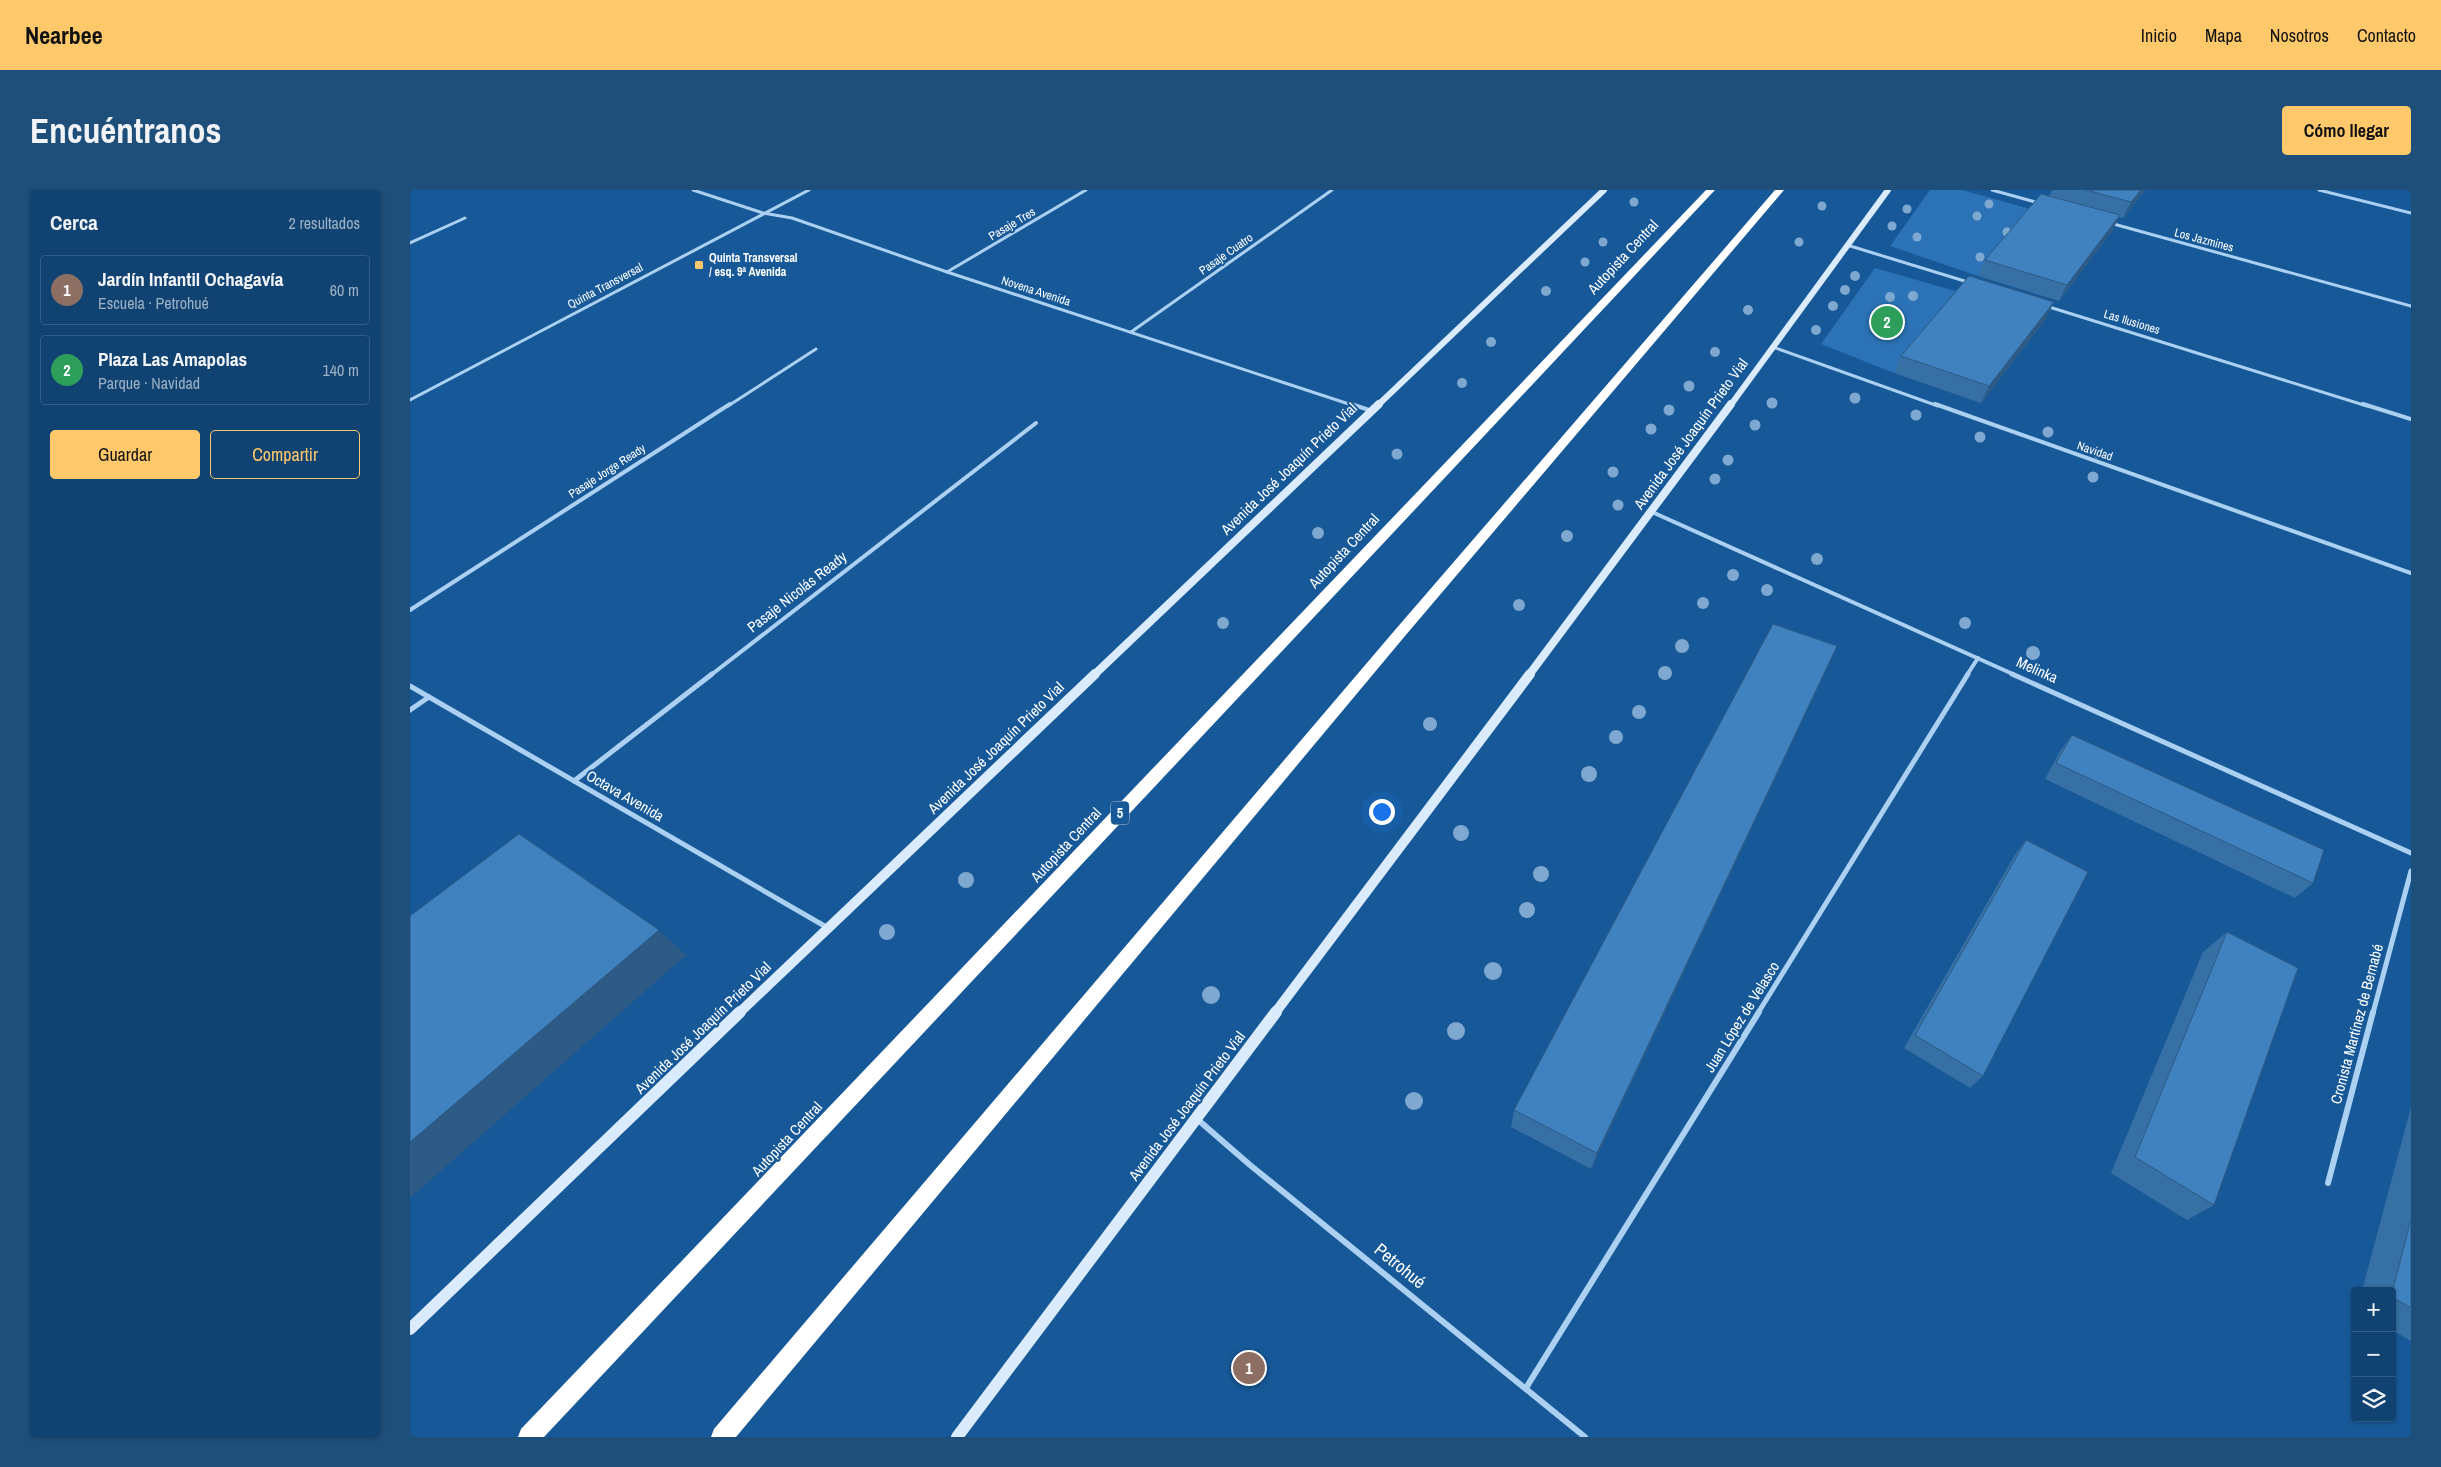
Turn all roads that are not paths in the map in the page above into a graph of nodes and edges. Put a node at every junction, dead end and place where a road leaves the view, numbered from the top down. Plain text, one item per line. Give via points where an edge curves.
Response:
1 (693, 190) edge
2 (809, 190) edge
3 (1086, 190) edge
4 (1332, 190) edge
5 (1604, 190) edge
6 (1711, 190) edge
7 (1780, 190) edge
8 (1888, 190) edge
9 (1992, 190) edge
10 (2319, 190) edge
11 (2046, 205) edge
12 (763, 213) junction
13 (2411, 213) edge
14 (465, 218) dead end
15 (2104, 221) edge
16 (410, 243) edge
17 (1847, 245) junction
18 (947, 272) junction
19 (1976, 285) edge
20 (2042, 305) edge
21 (2411, 306) edge
22 (1131, 332) junction
23 (1773, 347) junction
24 (816, 349) dead end
25 (410, 400) edge
26 (1372, 411) junction
27 (2411, 418) edge
28 (1036, 423) dead end
29 (1652, 512) junction
30 (2411, 573) edge
31 (410, 610) edge
32 (1978, 658) junction
33 (410, 686) edge
34 (429, 697) junction
35 (410, 710) edge
36 (574, 781) junction
37 (2411, 853) edge
38 (2411, 871) edge
39 (828, 928) junction
40 (1197, 1118) junction
41 (2328, 1183) dead end
42 (410, 1329) edge
43 (1526, 1388) junction
44 (529, 1437) edge
45 (722, 1437) edge
46 (957, 1437) edge
47 (1585, 1437) edge

1 - 12 street, Novena Avenida
2 - 12 street, Quinta Transversal
3 - 18 street, Pasaje Tres
4 - 22 street, Pasaje Cuatro
5 - 26 main road, Avenida José Joaquín Prieto Vial
6 - 44 highway, Autopista Central / 5
7 - 45 highway via 1374,663
8 - 17 main road, Avenida José Joaquín Prieto Vial
9 - 11 street
10 - 13 street
12 - 18 street, Novena Avenida via 792,218
12 - 25 street, Quinta Transversal
14 - 16 street
15 - 21 street, Los Jazmines
17 - 19 street
17 - 23 main road, Avenida José Joaquín Prieto Vial
18 - 22 street, Novena Avenida
20 - 27 street, Las Ilusiones
22 - 26 street, Novena Avenida
23 - 29 main road, Avenida José Joaquín Prieto Vial
23 - 30 street, Navidad
24 - 31 street, Pasaje Jorge Ready
26 - 39 main road, Avenida José Joaquín Prieto Vial
28 - 36 street, Pasaje Nicolás Ready
29 - 32 street, Melinka
29 - 40 main road, Avenida José Joaquín Prieto Vial
32 - 37 street, Melinka
32 - 43 street, Juan López de Velasco
33 - 34 street, Octava Avenida
34 - 35 street
34 - 36 street, Octava Avenida
36 - 39 street, Octava Avenida
38 - 41 street, Cronista Martínez de Bernabé
39 - 42 main road, Avenida José Joaquín Prieto Vial
40 - 43 street, Petrohué via 1250,1165
40 - 46 main road, Avenida José Joaquín Prieto Vial
43 - 47 street, Petrohué

